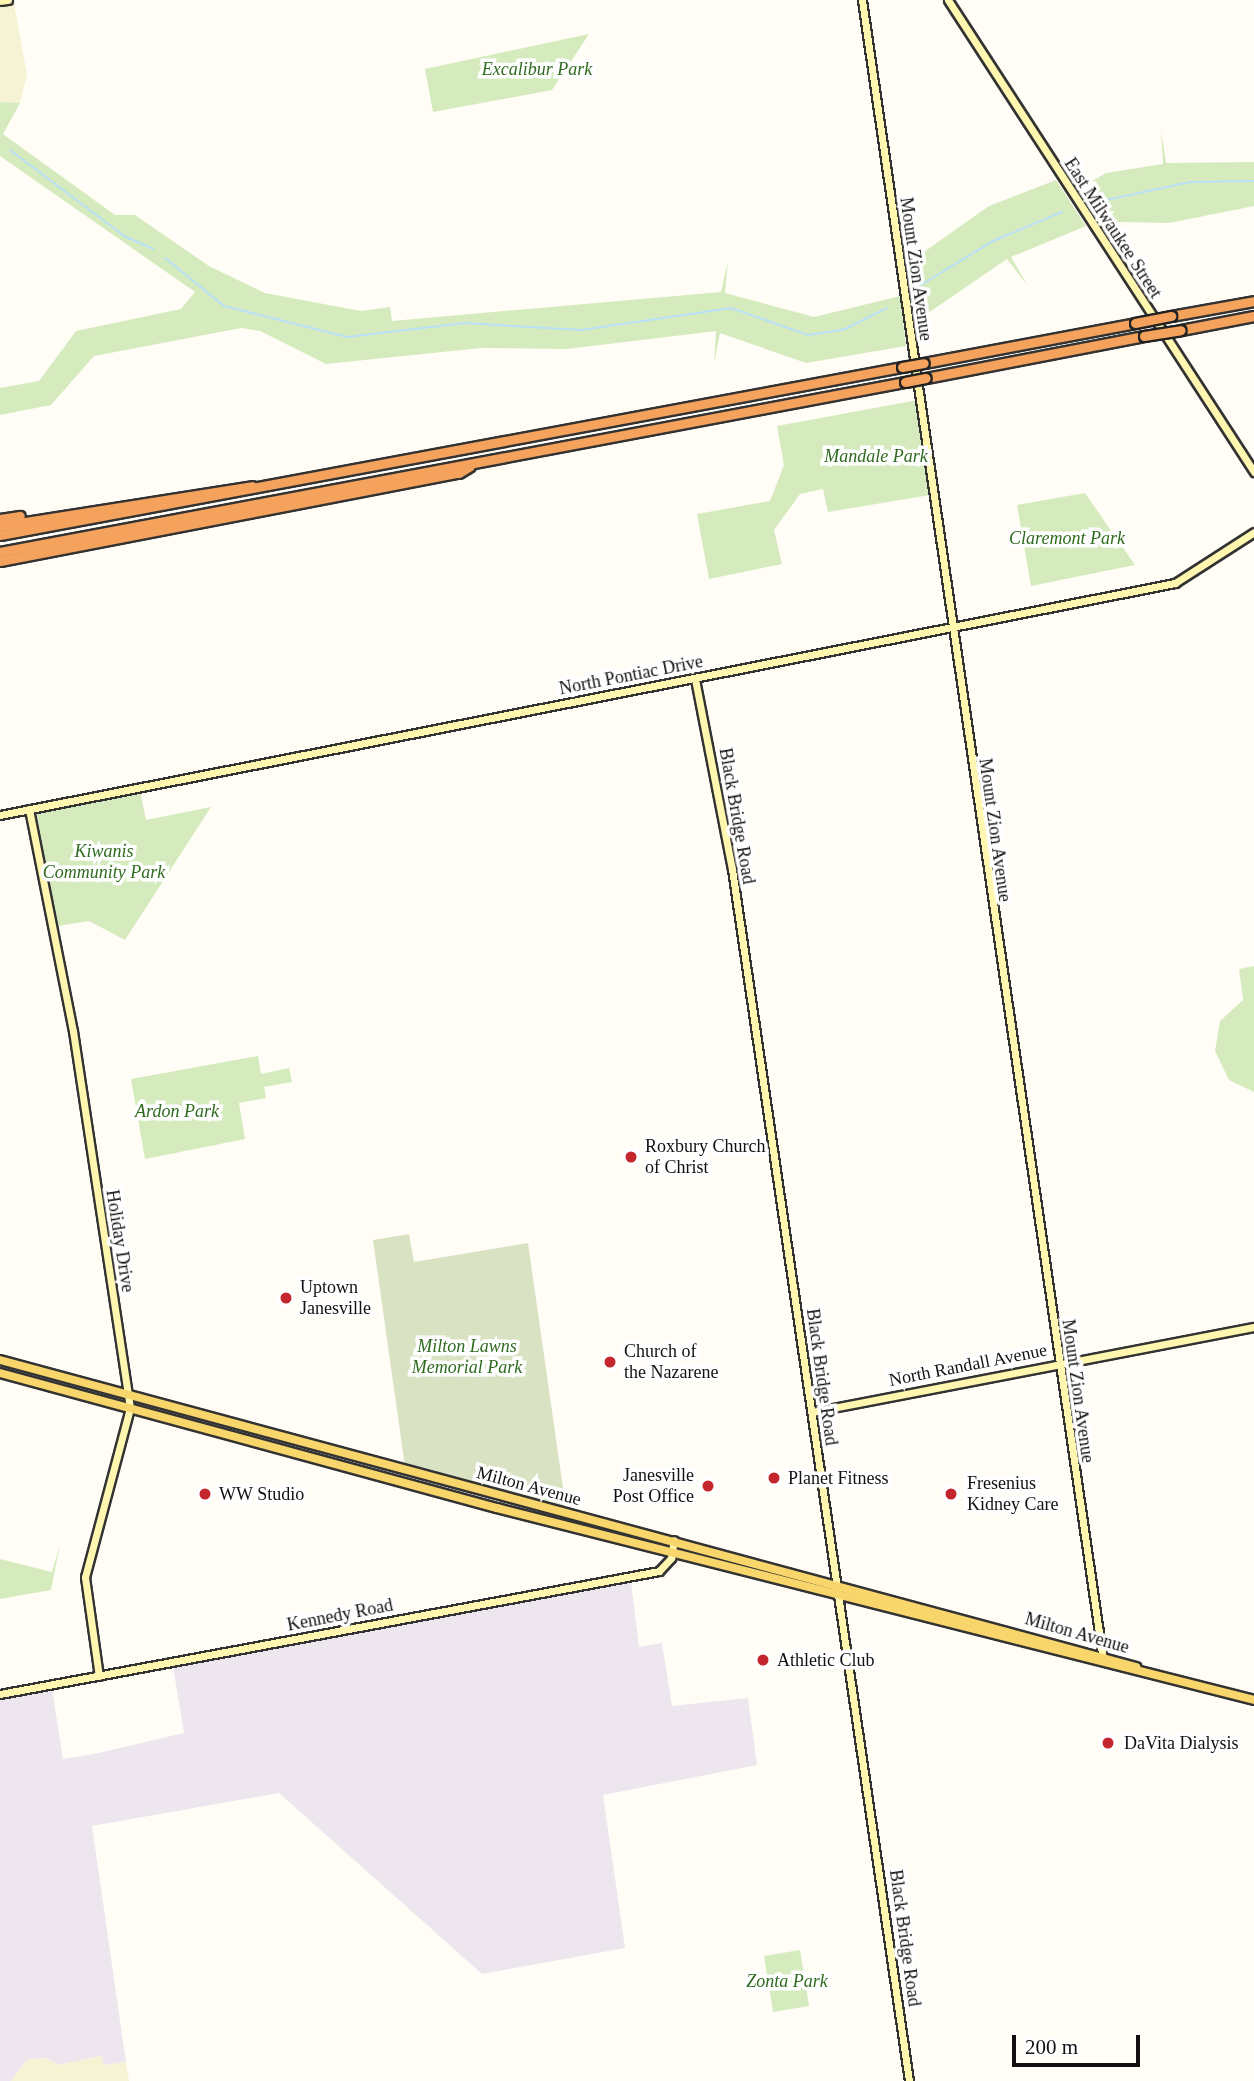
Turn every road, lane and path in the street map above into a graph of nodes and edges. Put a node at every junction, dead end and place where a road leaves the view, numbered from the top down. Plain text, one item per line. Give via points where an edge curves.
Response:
1 (8, 0) edge
2 (862, 0) edge
3 (948, 0) edge
4 (0, 1) edge
5 (1254, 301) edge
6 (1254, 316) edge
7 (474, 463) junction
8 (1254, 472) edge
9 (257, 487) junction
10 (74, 512) junction
11 (0, 519) edge
12 (0, 526) edge
13 (1254, 532) edge
14 (0, 536) edge
15 (0, 552) edge
16 (0, 562) edge
17 (949, 629) junction
18 (695, 679) junction
19 (29, 809) junction
20 (0, 815) edge
21 (1254, 1326) edge
22 (0, 1360) edge
23 (1058, 1363) junction
24 (0, 1373) edge
25 (127, 1394) junction
26 (130, 1408) junction
27 (812, 1412) junction
28 (674, 1540) junction
29 (673, 1550) junction
30 (837, 1583) junction
31 (839, 1595) junction
32 (987, 1624) junction
33 (971, 1629) junction
34 (1102, 1655) junction
35 (1103, 1664) junction
36 (99, 1676) junction
37 (1171, 1679) junction
38 (0, 1694) edge
39 (1254, 1700) edge
40 (909, 2081) edge

1 - 4 street
2 - 17 street, Mount Zion Avenue
3 - 8 street, East Milwaukee Street
5 - 9 highway, bridge
6 - 7 highway, bridge
7 - 15 highway
7 - 16 highway via 459,473
9 - 10 highway via 240,483
9 - 14 highway
10 - 11 highway
10 - 12 highway
13 - 17 street, North Pontiac Drive via 1175,583
17 - 18 street, North Pontiac Drive
17 - 23 street, Mount Zion Avenue
18 - 19 street, North Pontiac Drive
18 - 27 street, Black Bridge Road via 732,869
19 - 20 street, North Pontiac Drive
19 - 25 street, Holiday Drive via 73,1031
21 - 23 street, North Randall Avenue
22 - 25 main road, Milton Avenue
23 - 27 street, North Randall Avenue
23 - 34 street, Mount Zion Avenue
24 - 26 main road, Milton Avenue
25 - 26 street, Holiday Drive
25 - 28 main road, Milton Avenue
26 - 29 main road, Milton Avenue
26 - 36 street, Holiday Drive via 85,1577
27 - 30 street, Black Bridge Road
28 - 29 street
28 - 30 main road, Milton Avenue
29 - 31 main road, Milton Avenue
29 - 36 street, Kennedy Road via 659,1571
30 - 31 street, Black Bridge Road
30 - 32 main road, Milton Avenue
31 - 33 main road, Milton Avenue
31 - 40 street, Black Bridge Road
32 - 33 main road
32 - 34 main road, Milton Avenue
33 - 35 main road, Milton Avenue
34 - 35 street, Mount Zion Avenue
34 - 37 main road, Milton Avenue
35 - 37 main road, Milton Avenue
36 - 38 street, Kennedy Road
37 - 39 main road, Milton Avenue

